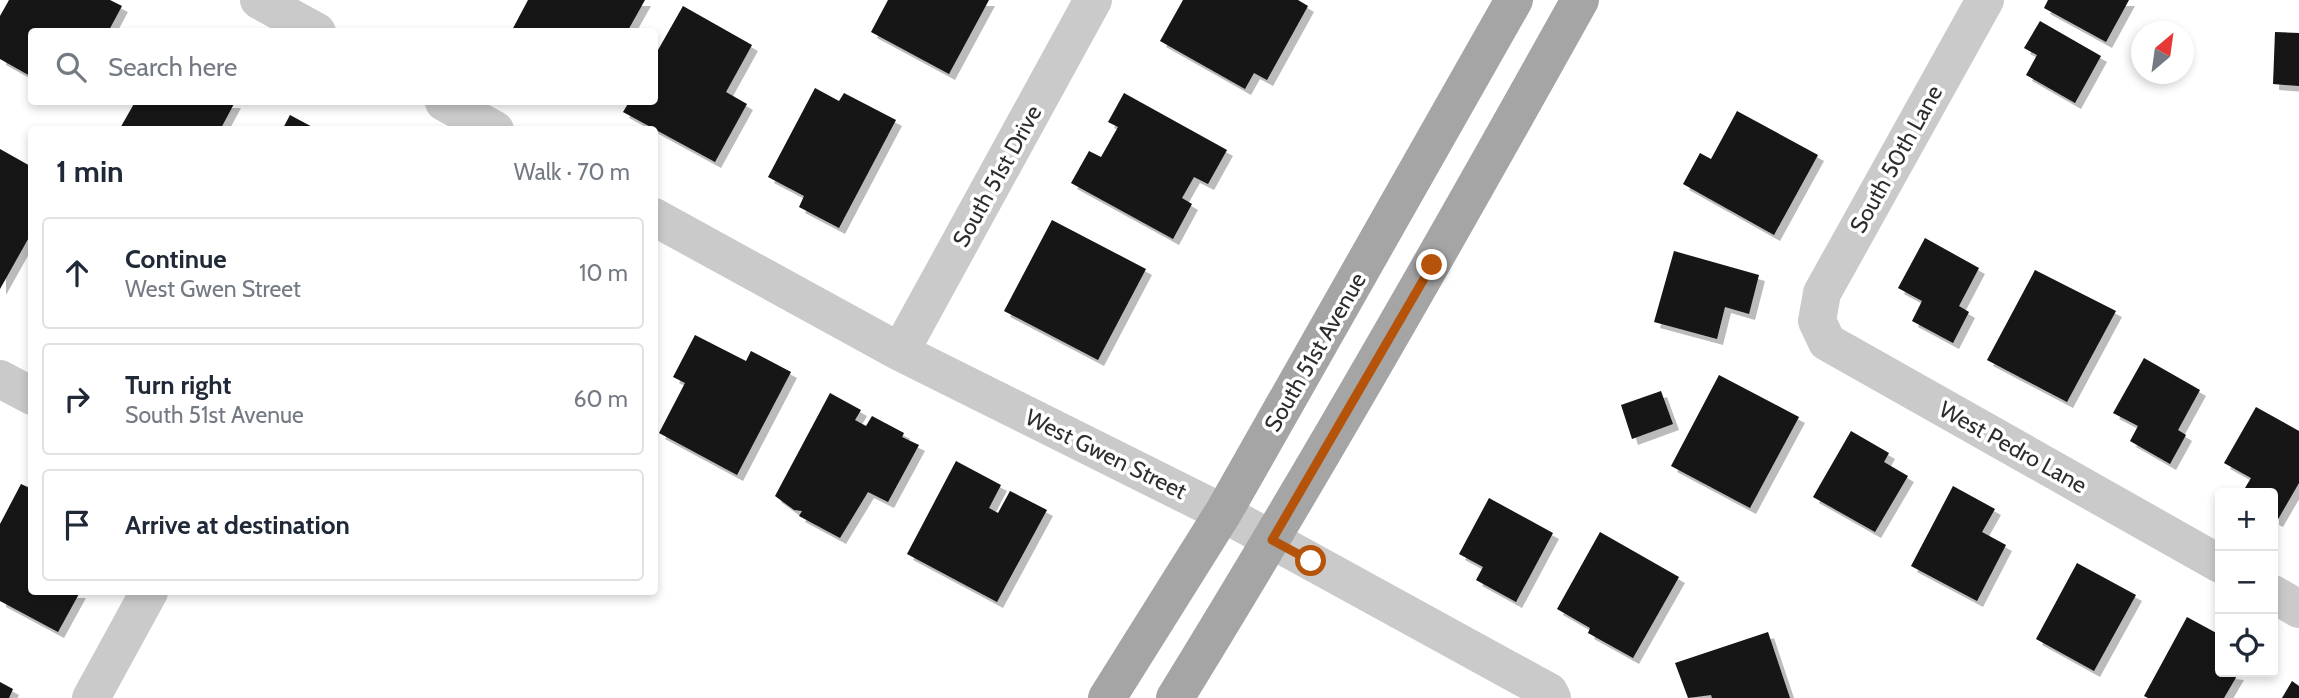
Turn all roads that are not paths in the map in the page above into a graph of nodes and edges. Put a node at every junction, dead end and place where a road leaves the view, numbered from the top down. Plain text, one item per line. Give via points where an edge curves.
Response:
1 (259, 0) edge
2 (1093, 0) edge
3 (1514, 0) edge
4 (1580, 0) edge
5 (1985, 0) edge
6 (310, 28) edge
7 (449, 105) edge
8 (488, 126) edge
9 (658, 219) edge
10 (1817, 321) joint
11 (900, 352) junction
12 (0, 379) edge
13 (28, 394) edge
14 (1223, 513) junction
15 (1272, 540) junction
16 (2215, 561) edge
17 (147, 595) edge
18 (2278, 597) edge
19 (2299, 609) edge
20 (91, 698) edge
21 (1107, 698) edge
22 (1175, 698) edge
23 (1552, 698) edge

1 - 6 street
2 - 11 street, South 51st Drive
3 - 14 main road, South 51st Avenue
4 - 15 main road
5 - 10 street, South 50th Lane via 1822,293
7 - 8 street
9 - 11 street, West Gwen Street
10 - 16 street, West Pedro Lane via 1827,342
11 - 14 street, West Gwen Street
12 - 13 street
14 - 15 street, West Gwen Street
14 - 21 main road, South 51st Avenue
15 - 22 main road
15 - 23 street, West Gwen Street via 1549,692
17 - 20 street
18 - 19 street

